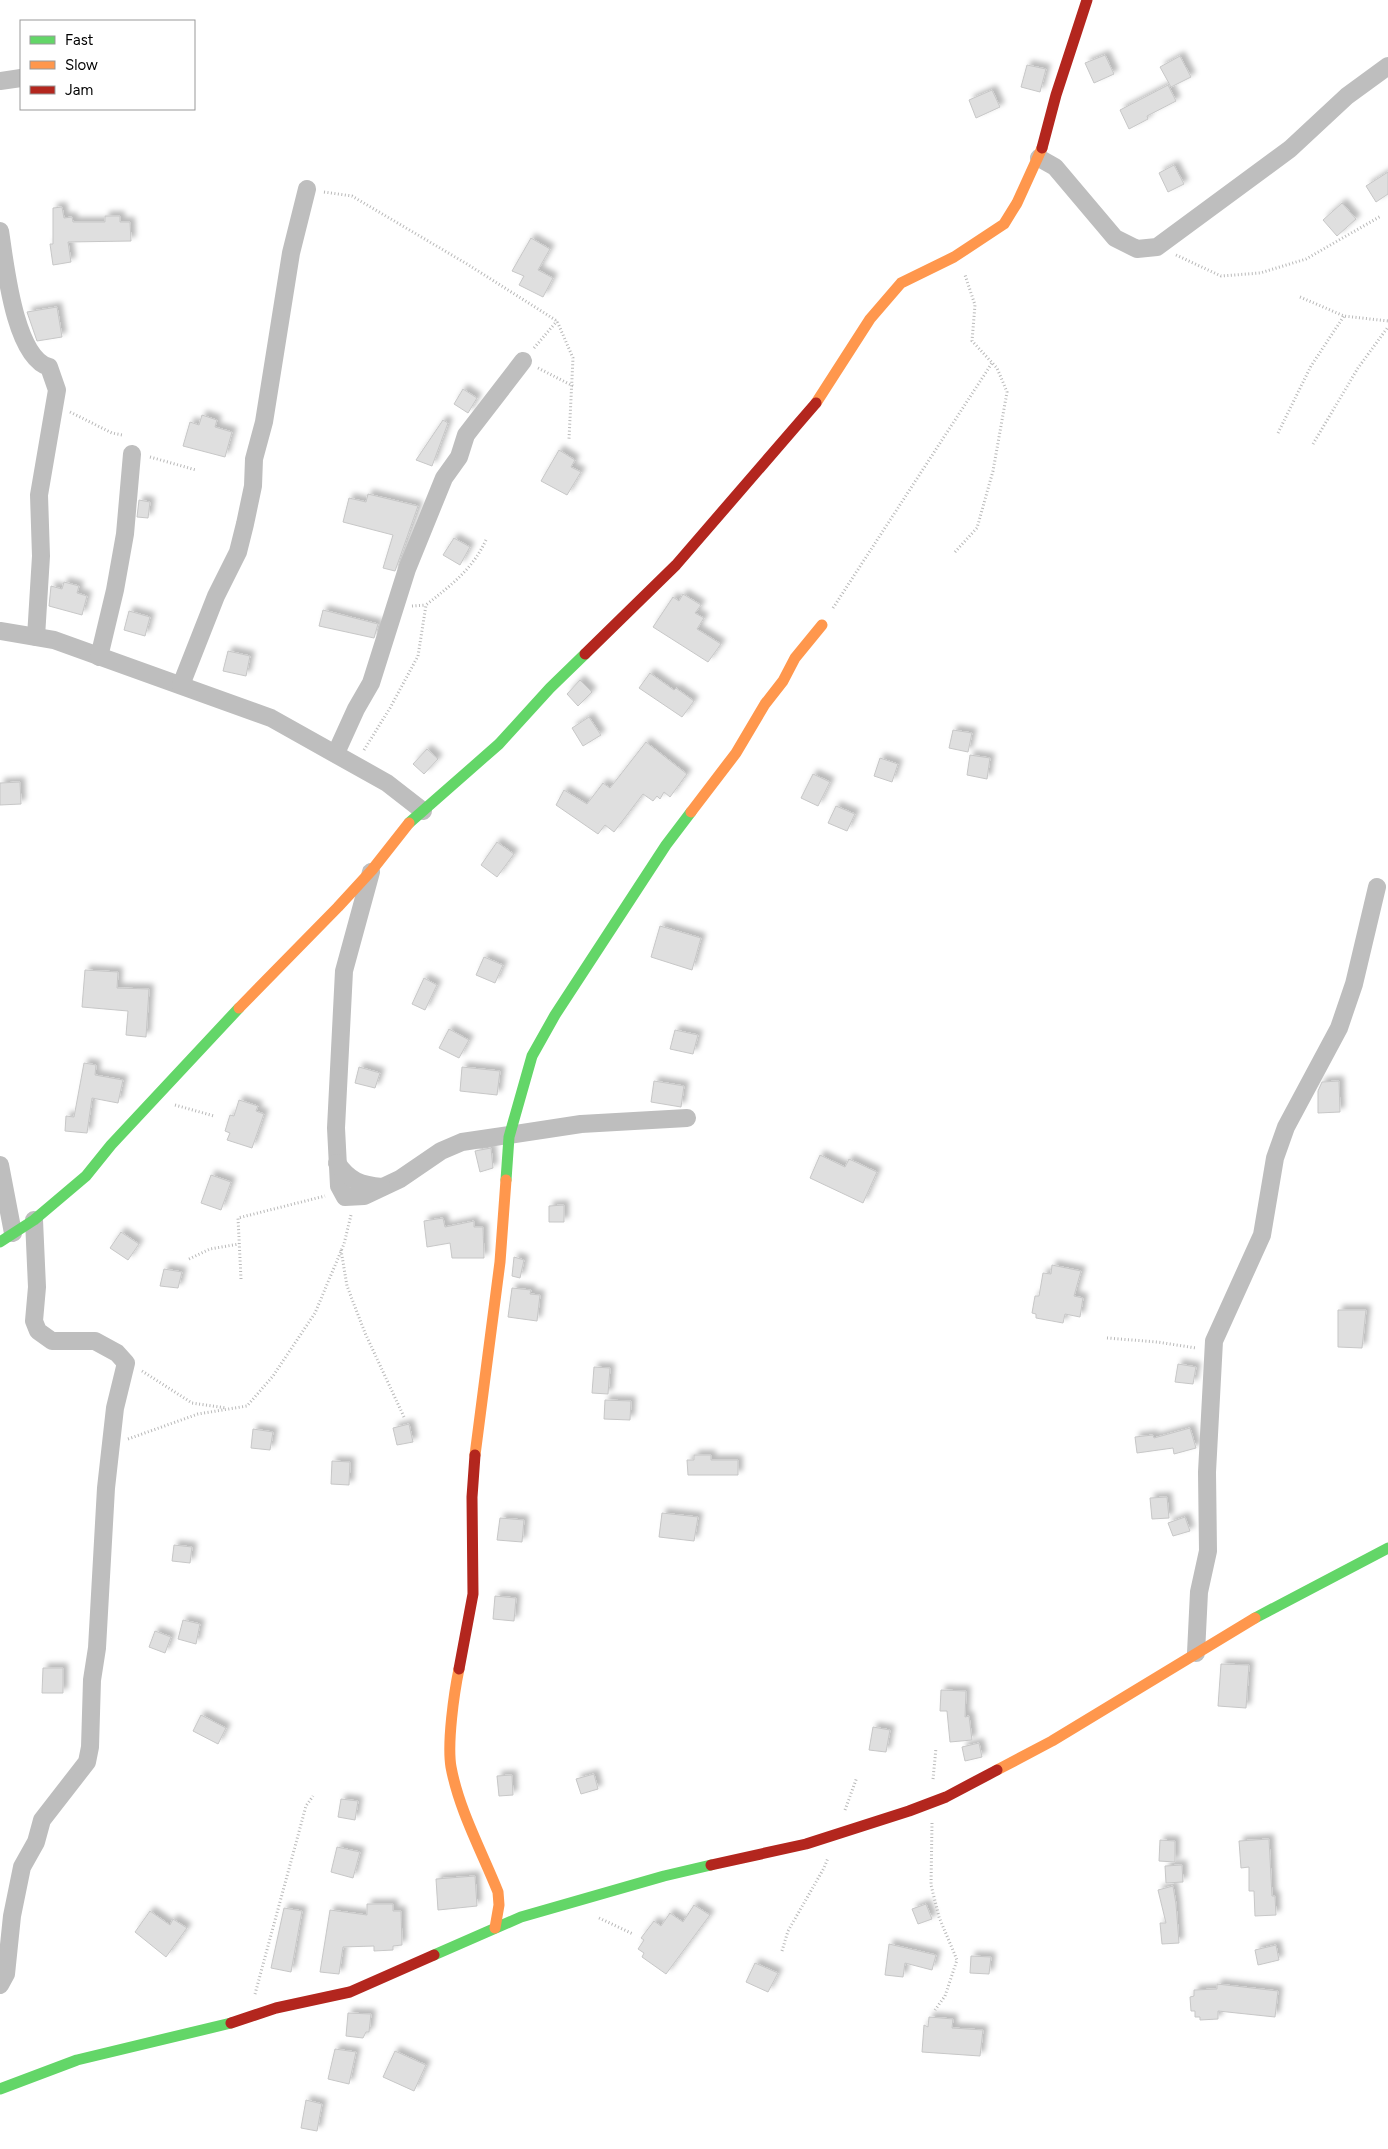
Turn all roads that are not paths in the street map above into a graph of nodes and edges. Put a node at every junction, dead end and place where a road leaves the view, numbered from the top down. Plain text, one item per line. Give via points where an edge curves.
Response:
1 (1087, 0) edge
2 (1388, 66) edge
3 (20, 78) edge
4 (0, 81) edge
5 (1039, 158) junction
6 (307, 189) road end
7 (0, 231) edge
8 (523, 361) road end
9 (132, 454) road end
10 (822, 625) road end
11 (0, 631) edge
12 (36, 637) junction
13 (100, 657) junction
14 (181, 684) junction
15 (336, 753) junction
16 (424, 811) junction
17 (372, 870) junction
18 (1377, 887) dead end
19 (687, 1118) dead end
20 (509, 1137) junction
21 (337, 1163) junction
22 (0, 1165) edge
23 (382, 1187) junction
24 (34, 1220) junction
25 (7, 1237) edge
26 (1388, 1548) edge
27 (1196, 1653) junction
28 (495, 1928) junction
29 (0, 1985) edge
30 (0, 2088) edge

1 - 5 street
2 - 5 street via 1347,96 1290,149 1157,246 1137,249 1115,238 1055,167
3 - 4 street
5 - 16 street via 1004,224 954,257 901,283 892,292 870,319 817,402 676,565 550,688 499,744
6 - 14 street via 291,253 265,413 254,459 246,524 238,552 216,596
7 - 12 street via 17,322 30,350 40,364 49,367 57,390 39,495 41,556
8 - 15 street via 466,434 459,457 444,478 407,570 371,683
9 - 13 street via 125,534
10 - 20 street via 795,658 736,754 666,845 555,1014 532,1056
11 - 12 street
12 - 13 street via 54,640
13 - 14 street
14 - 15 street via 271,718
15 - 16 street via 387,783
16 - 17 street via 397,836
17 - 21 street via 344,971
17 - 24 street via 271,973 86,1176
18 - 27 street via 1348,1002 1338,1028 1286,1127 1275,1158 1262,1235 1214,1341 1207,1472 1208,1551 1199,1592
19 - 20 street via 582,1124
20 - 23 street via 462,1142
20 - 28 street via 500,1262 477,1441 472,1515 473,1594 456,1683 451,1743 451,1766 460,1799 498,1892 500,1905
21 - 23 street via 346,1176 368,1186
21 - 23 street via 348,1195 364,1196
22 - 25 street
24 - 25 street
24 - 29 street via 37,1287 34,1321 38,1331 52,1341 95,1341 118,1353 126,1363 115,1408 105,1505 87,1762 42,1820 36,1842 22,1867 12,1916 6,1974
26 - 27 street via 1260,1615
27 - 28 street via 1052,1741 946,1797 836,1834 664,1876 521,1917
28 - 30 street via 350,1992 78,2060

